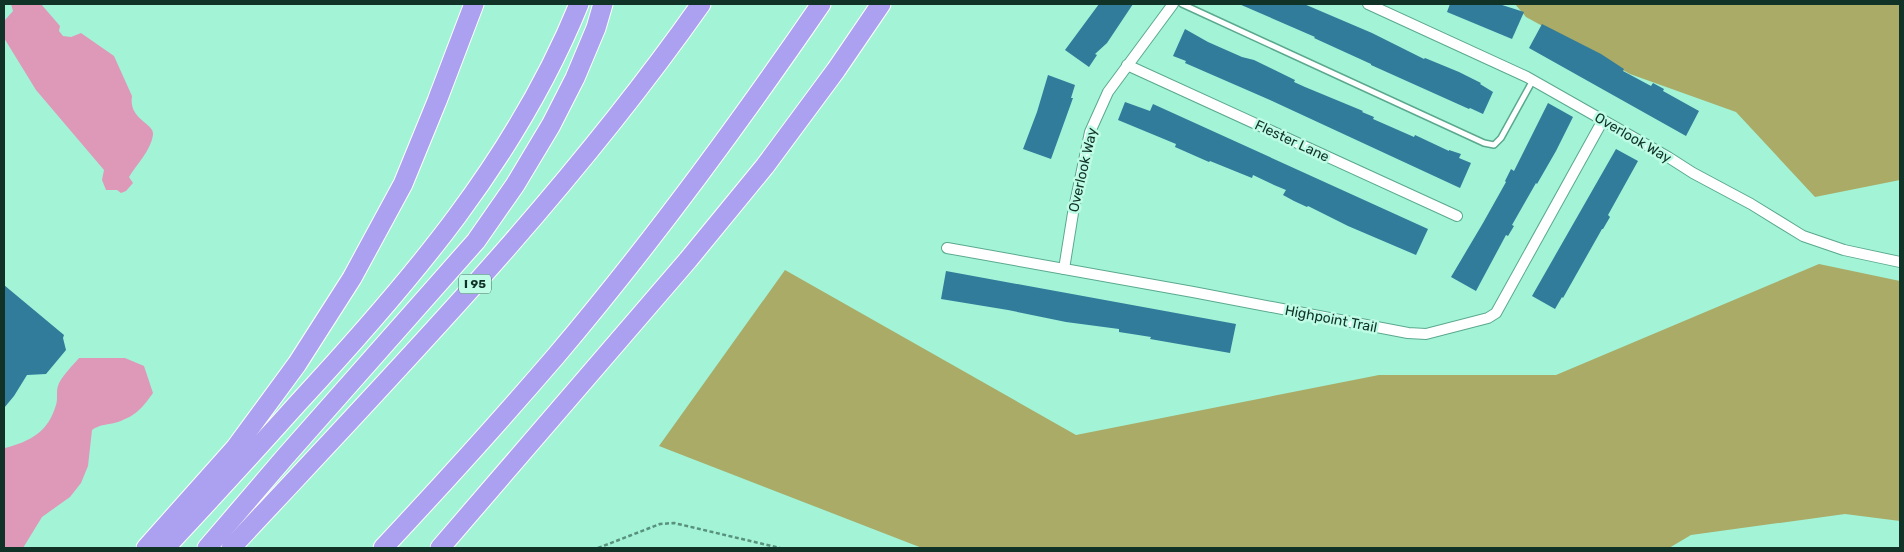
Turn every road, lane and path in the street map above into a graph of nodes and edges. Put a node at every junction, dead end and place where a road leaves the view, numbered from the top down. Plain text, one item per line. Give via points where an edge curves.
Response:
1 (474, 4) edge
2 (579, 4) edge
3 (603, 4) edge
4 (702, 4) edge
5 (821, 4) edge
6 (881, 4) edge
7 (1173, 4) edge
8 (1182, 4) edge
9 (1368, 4) edge
10 (1127, 65) junction
11 (1533, 80) junction
12 (1603, 120) junction
13 (1457, 216) dead end
14 (948, 248) dead end
15 (1900, 262) edge
16 (1064, 269) junction
17 (146, 548) edge
18 (166, 548) edge
19 (207, 548) edge
20 (231, 548) edge
21 (383, 548) edge
22 (440, 548) edge
23 (598, 548) edge
24 (780, 548) edge

1 - 17 highway via 403,184 352,278 298,364 236,447
2 - 18 highway via 563,43 525,113 490,172 449,228 382,310
3 - 19 highway via 575,78 551,125 476,241
4 - 20 highway, I 95 via 612,123 536,214 403,364
5 - 21 highway via 769,80 620,278 556,356
6 - 22 highway via 830,78 724,217
7 - 10 street, Overlook Way
8 - 11 lane via 1484,143 1494,145 1501,138
9 - 11 street, Overlook Way
10 - 13 street, Flester Lane
10 - 16 street, Overlook Way via 1108,92 1090,132
11 - 12 street, Overlook Way
12 - 15 street, Overlook Way via 1803,236 1844,250
12 - 16 street, Highpoint Trail via 1496,313 1473,323 1426,334 1408,333
14 - 16 street, Highpoint Trail
23 - 24 path via 660,524 674,523

